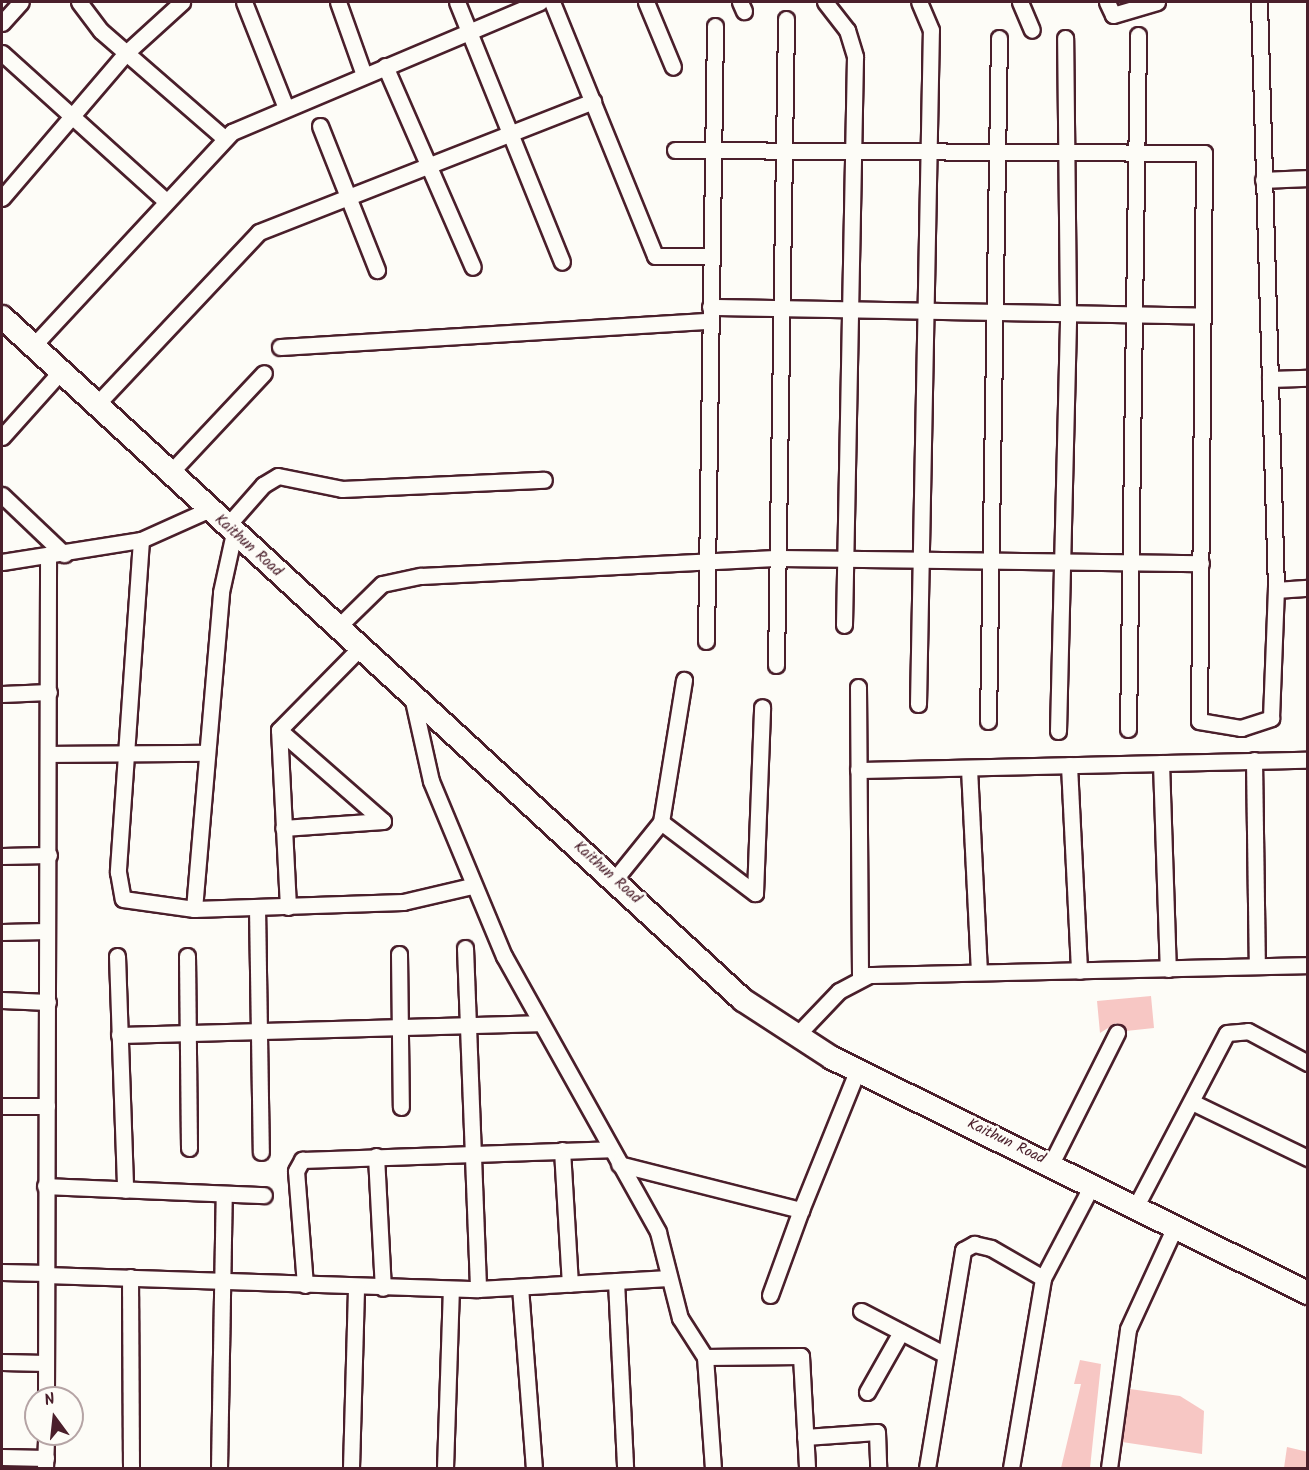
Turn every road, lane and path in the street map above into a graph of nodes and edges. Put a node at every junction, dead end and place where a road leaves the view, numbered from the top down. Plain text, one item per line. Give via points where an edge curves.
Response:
1 (21, 2) edge
2 (79, 2) edge
3 (182, 2) edge
4 (244, 2) edge
5 (338, 2) edge
6 (458, 2) edge
7 (540, 2) edge
8 (552, 2) edge
9 (646, 2) edge
10 (825, 2) edge
11 (919, 2) edge
12 (1020, 2) edge
13 (1107, 2) edge
14 (1157, 2) edge
15 (1259, 2) edge
16 (786, 19) dead end
17 (2, 23) edge
18 (715, 26) dead end
19 (1032, 30) dead end
20 (469, 32) junction
21 (1138, 35) dead end
22 (999, 38) dead end
23 (1065, 38) dead end
24 (2, 53) edge
25 (126, 53) junction
26 (385, 66) junction
27 (673, 68) dead end
28 (364, 75) junction
29 (593, 101) junction
30 (285, 108) junction
31 (72, 117) junction
32 (320, 126) dead end
33 (512, 133) junction
34 (224, 138) junction
35 (675, 150) dead end
36 (713, 151) junction
37 (784, 152) junction
38 (854, 152) junction
39 (929, 153) junction
40 (999, 153) junction
41 (1068, 153) junction
42 (1135, 153) junction
43 (432, 165) junction
44 (1308, 178) edge
45 (1263, 180) junction
46 (2, 198) edge
47 (351, 198) junction
48 (166, 201) junction
49 (711, 256) junction
50 (562, 262) dead end
51 (472, 267) dead end
52 (377, 270) dead end
53 (785, 307) junction
54 (851, 308) junction
55 (925, 308) junction
56 (994, 310) junction
57 (1068, 312) junction
58 (710, 314) junction
59 (1133, 314) junction
60 (1203, 316) junction
61 (2, 317) edge
62 (34, 345) junction
63 (280, 347) dead end
64 (62, 370) junction
65 (264, 374) dead end
66 (1308, 378) edge
67 (1270, 379) junction
68 (98, 403) junction
69 (2, 437) edge
70 (170, 473) junction
71 (544, 480) dead end
72 (2, 495) edge
73 (208, 510) junction
74 (230, 529) junction
75 (141, 540) junction
76 (64, 554) junction
77 (48, 557) junction
78 (780, 558) junction
79 (848, 559) junction
80 (922, 560) junction
81 (990, 561) junction
82 (1063, 561) junction
83 (2, 562) edge
84 (705, 562) junction
85 (1130, 563) junction
86 (1201, 563) junction
87 (1308, 588) edge
88 (1276, 590) junction
89 (844, 625) dead end
90 (337, 628) junction
91 (706, 641) dead end
92 (359, 649) junction
93 (776, 664) dead end
94 (684, 680) dead end
95 (858, 687) dead end
96 (49, 692) junction
97 (2, 694) edge
98 (412, 696) junction
99 (918, 704) dead end
100 (762, 707) dead end
101 (988, 721) dead end
102 (1128, 729) dead end
103 (279, 730) junction
104 (1058, 730) dead end
105 (207, 753) junction
106 (50, 754) junction
107 (126, 754) junction
108 (1254, 760) junction
109 (1308, 760) edge
110 (1161, 763) junction
111 (1069, 765) junction
112 (969, 768) junction
113 (858, 771) junction
114 (661, 822) junction
115 (283, 828) junction
116 (49, 855) junction
117 (2, 856) edge
118 (615, 879) junction
119 (472, 885) junction
120 (288, 907) junction
121 (257, 908) junction
122 (194, 909) junction
123 (47, 931) junction
124 (2, 932) edge
125 (465, 948) dead end
126 (399, 954) dead end
127 (117, 956) dead end
128 (188, 956) dead end
129 (1306, 965) edge
130 (1257, 966) junction
131 (1168, 969) junction
132 (980, 971) junction
133 (1079, 972) junction
134 (860, 977) junction
135 (2, 1000) edge
136 (48, 1002) junction
137 (538, 1023) junction
138 (466, 1025) junction
139 (400, 1027) junction
140 (260, 1031) junction
141 (188, 1033) junction
142 (1117, 1034) dead end
143 (119, 1035) junction
144 (796, 1036) junction
145 (1308, 1064) edge
146 (858, 1069) junction
147 (1192, 1102) junction
148 (2, 1106) edge
149 (47, 1106) junction
150 (401, 1107) dead end
151 (189, 1148) dead end
152 (610, 1149) junction
153 (562, 1150) junction
154 (261, 1152) dead end
155 (469, 1154) junction
156 (376, 1156) junction
157 (1308, 1158) edge
158 (619, 1164) junction
159 (1051, 1164) junction
160 (1092, 1185) junction
161 (45, 1186) junction
162 (125, 1190) junction
163 (224, 1194) junction
164 (264, 1195) dead end
165 (1136, 1206) junction
166 (801, 1210) junction
167 (1175, 1227) junction
168 (2, 1272) edge
169 (46, 1274) junction
170 (130, 1277) junction
171 (669, 1278) junction
172 (1043, 1278) junction
173 (221, 1281) junction
174 (616, 1281) junction
175 (570, 1284) junction
176 (305, 1285) junction
177 (356, 1287) junction
178 (520, 1287) junction
179 (383, 1288) junction
180 (451, 1289) junction
181 (478, 1289) junction
182 (1308, 1293) edge
183 (770, 1295) dead end
184 (861, 1311) dead end
185 (901, 1332) junction
186 (944, 1354) junction
187 (705, 1357) junction
188 (2, 1362) edge
189 (46, 1363) junction
190 (46, 1386) edge
191 (867, 1392) dead end
192 (805, 1437) junction
193 (46, 1446) edge
194 (2, 1457) edge
195 (46, 1463) edge
196 (131, 1468) edge
197 (219, 1468) edge
198 (351, 1468) edge
199 (445, 1468) edge
200 (534, 1468) edge
201 (625, 1468) edge
202 (713, 1468) edge
203 (807, 1468) edge
204 (878, 1468) edge
205 (927, 1468) edge
206 (1011, 1468) edge
207 (1109, 1468) edge

1 - 17 street
2 - 25 street via 91,22
3 - 25 street
4 - 30 street
5 - 28 street
6 - 20 street
7 - 20 street
8 - 29 street
9 - 27 street
10 - 38 street via 854,48
11 - 39 street via 931,30
12 - 19 street
13 - 14 street via 1113,15
15 - 45 street
16 - 37 street
18 - 36 street
20 - 26 street
20 - 33 street
21 - 42 street
22 - 40 street
23 - 41 street
24 - 31 street
25 - 31 street
25 - 34 street
26 - 28 street
26 - 43 street
28 - 30 street
29 - 33 street
29 - 49 street via 655,256
30 - 34 street
31 - 46 street
31 - 48 street
32 - 47 street
33 - 43 street
33 - 50 street
34 - 48 street
35 - 36 street
36 - 37 street
36 - 49 street
37 - 38 street
37 - 53 street
38 - 39 street
38 - 54 street
39 - 40 street
39 - 55 street
40 - 41 street
40 - 56 street
41 - 42 street
41 - 57 street
42 - 59 street
42 - 60 street via 1204,153
43 - 47 street
43 - 51 street
44 - 45 street
45 - 67 street
47 - 52 street
47 - 68 street via 249,238
48 - 62 street
49 - 58 street
53 - 54 street
53 - 58 street
53 - 78 street
54 - 55 street
54 - 79 street
55 - 56 street
55 - 80 street
56 - 57 street
56 - 81 street
57 - 59 street
57 - 82 street
58 - 63 street
58 - 84 street
59 - 60 street
59 - 85 street
60 - 86 street
61 - 62 street, Kaithun Road
62 - 64 street, Kaithun Road
64 - 68 street, Kaithun Road
64 - 69 street
65 - 70 street
66 - 67 street
67 - 88 street
68 - 70 street, Kaithun Road
70 - 73 street, Kaithun Road
71 - 74 street via 342,489 278,476 266,481
72 - 76 street
73 - 74 street, Kaithun Road
73 - 75 street
74 - 90 street, Kaithun Road
74 - 105 street
75 - 76 street
75 - 107 street
76 - 77 street
77 - 83 street
77 - 96 street
78 - 79 street
78 - 84 street
78 - 93 street
79 - 80 street
79 - 89 street
80 - 81 street
80 - 99 street
81 - 82 street
81 - 101 street
82 - 85 street
82 - 104 street
84 - 90 street via 401,578 372,591
84 - 91 street
85 - 86 street
85 - 102 street
86 - 88 street via 1199,721 1241,728 1270,718
87 - 88 street
90 - 92 street, Kaithun Road
92 - 98 street, Kaithun Road
92 - 103 street
94 - 114 street
95 - 113 street
96 - 97 street
96 - 106 street
98 - 118 street, Kaithun Road
98 - 119 street via 427,766
100 - 114 street via 755,893
103 - 115 street
103 - 115 street via 383,821
105 - 107 street
105 - 122 street
106 - 107 street
106 - 116 street
107 - 122 street via 121,895 134,904
108 - 109 street
108 - 110 street
108 - 130 street
110 - 111 street
110 - 131 street
111 - 112 street
111 - 133 street
112 - 113 street
112 - 132 street
113 - 134 street
114 - 118 street
115 - 120 street
116 - 117 street
116 - 123 street
118 - 144 street, Kaithun Road via 743,1000
119 - 120 street via 403,902
119 - 137 street
120 - 121 street
121 - 122 street
121 - 140 street
123 - 124 street
123 - 136 street
125 - 138 street
126 - 139 street
127 - 143 street
128 - 141 street
129 - 130 street
130 - 131 street
131 - 133 street
132 - 133 street
132 - 134 street
134 - 144 street
135 - 136 street
136 - 149 street
137 - 138 street
137 - 152 street
138 - 139 street
138 - 155 street
139 - 140 street
139 - 150 street
140 - 141 street
140 - 154 street
141 - 143 street
141 - 151 street
142 - 159 street
143 - 162 street
144 - 146 street, Kaithun Road
145 - 147 street via 1248,1031 1232,1030
146 - 159 street, Kaithun Road
146 - 166 street
147 - 157 street
147 - 165 street
148 - 149 street
149 - 161 street
152 - 153 street
152 - 158 street
153 - 155 street
153 - 175 street
155 - 156 street
155 - 181 street
156 - 176 street via 317,1157 298,1165
156 - 179 street
158 - 166 street
158 - 171 street via 650,1212
159 - 160 street, Kaithun Road
160 - 165 street, Kaithun Road
160 - 172 street
161 - 162 street
161 - 169 street
162 - 163 street
163 - 164 street
163 - 173 street
165 - 167 street, Kaithun Road
166 - 183 street
167 - 182 street, Kaithun Road
167 - 207 street via 1128,1329
168 - 169 street
169 - 170 street
169 - 189 street
170 - 173 street
170 - 196 street
171 - 174 street
171 - 187 street via 680,1318
172 - 186 street via 991,1248 968,1246 960,1258
172 - 206 street
173 - 176 street
173 - 197 street
174 - 175 street
174 - 201 street
175 - 178 street
176 - 177 street
177 - 179 street
177 - 198 street
178 - 181 street
178 - 200 street
179 - 180 street
180 - 181 street
180 - 199 street
184 - 185 street
185 - 186 street
185 - 191 street
186 - 205 street
187 - 192 street via 801,1356
187 - 202 street
188 - 189 street
189 - 190 street
192 - 203 street
192 - 204 street via 877,1432
193 - 195 street
194 - 195 street

